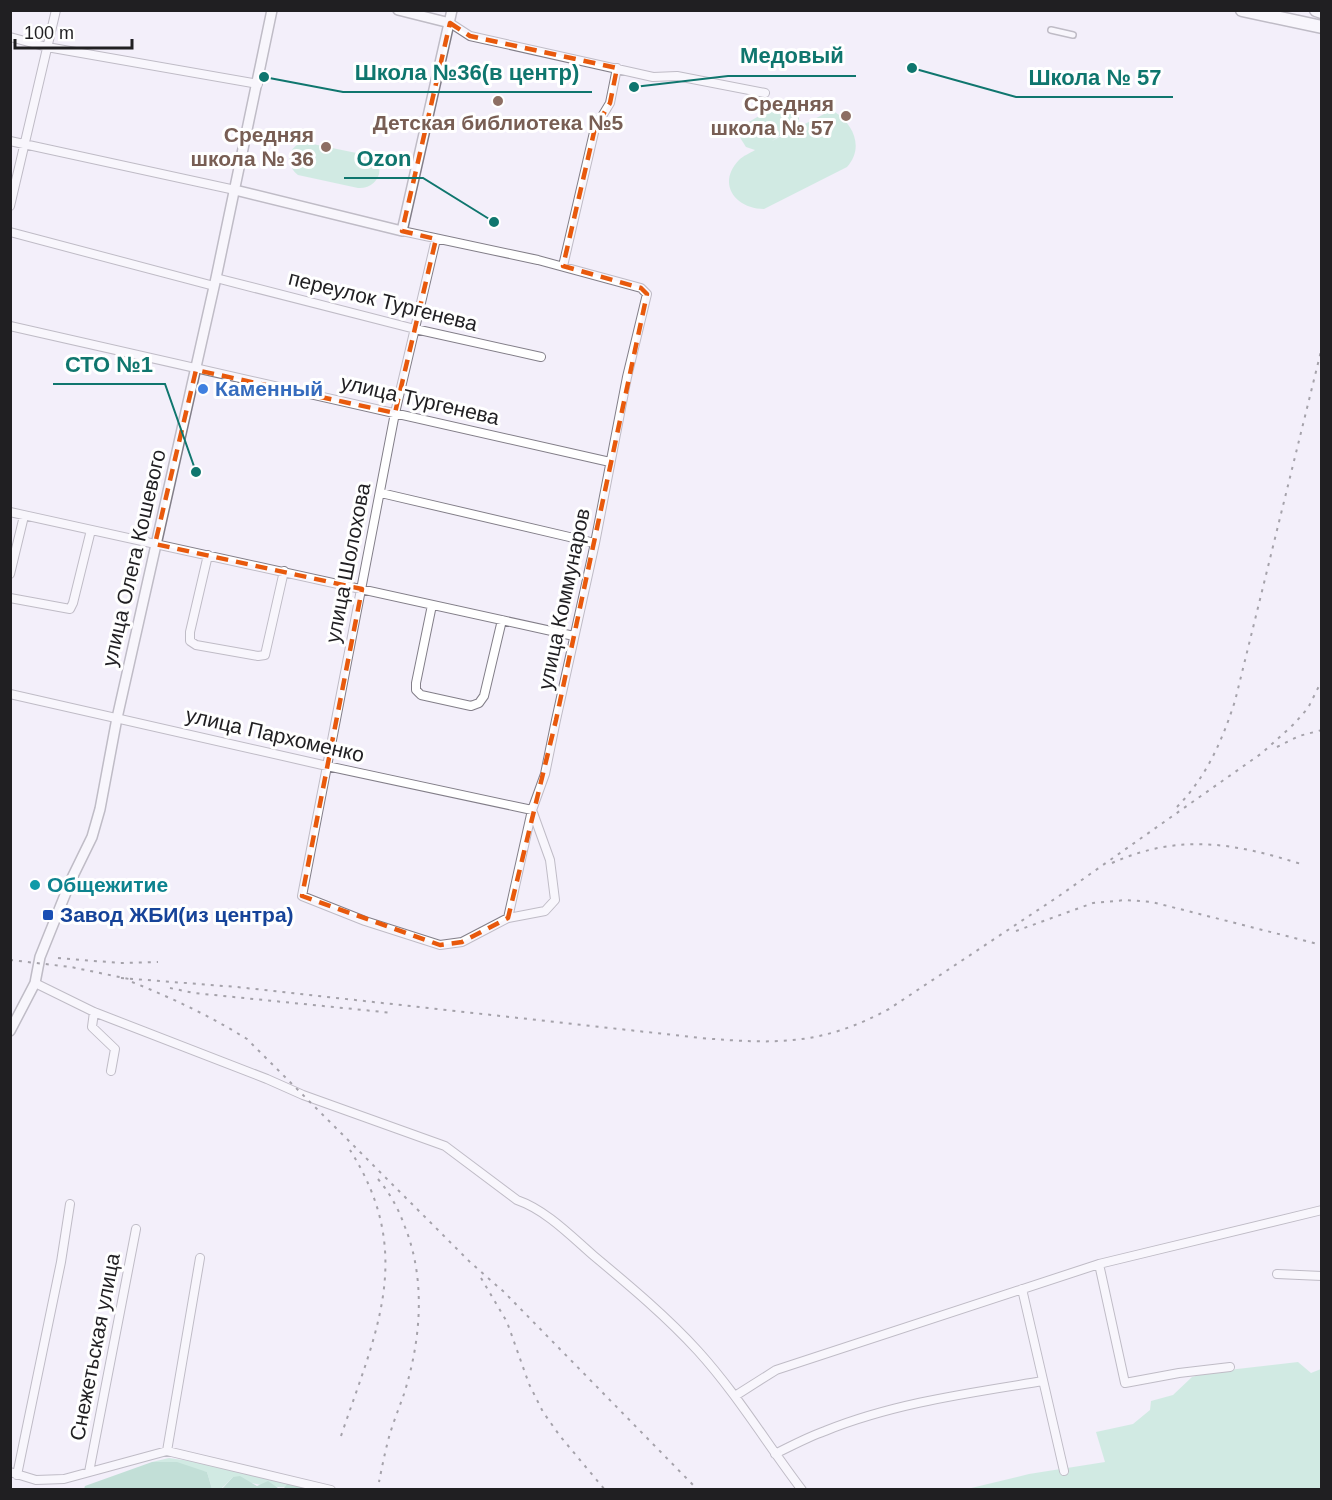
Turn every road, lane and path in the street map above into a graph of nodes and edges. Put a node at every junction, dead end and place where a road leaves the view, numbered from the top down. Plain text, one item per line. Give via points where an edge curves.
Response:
1 (56, 10) edge
2 (272, 10) edge
3 (398, 10) edge
4 (452, 10) edge
5 (1242, 10) edge
6 (1316, 10) edge
7 (1322, 12) edge
8 (450, 23) junction
9 (1322, 27) edge
10 (1051, 30) dead end
11 (1073, 35) dead end
12 (10, 37) edge
13 (47, 47) junction
14 (617, 68) junction
15 (258, 84) junction
16 (765, 93) dead end
17 (10, 141) edge
18 (24, 145) junction
19 (235, 190) junction
20 (10, 206) edge
21 (402, 231) junction
22 (10, 232) edge
23 (436, 239) junction
24 (563, 266) junction
25 (215, 282) junction
26 (10, 326) edge
27 (415, 329) junction
28 (541, 357) dead end
29 (196, 370) junction
30 (395, 413) junction
31 (610, 462) junction
32 (381, 493) junction
33 (10, 512) edge
34 (24, 516) junction
35 (91, 530) junction
36 (595, 543) junction
37 (155, 544) junction
38 (208, 555) junction
39 (284, 572) junction
40 (10, 574) edge
41 (362, 588) junction
42 (10, 598) edge
43 (432, 605) junction
44 (502, 620) junction
45 (574, 636) junction
46 (10, 694) edge
47 (117, 718) junction
48 (327, 766) junction
49 (532, 810) junction
50 (508, 918) junction
51 (35, 983) junction
52 (94, 1012) junction
53 (10, 1030) edge
54 (111, 1071) dead end
55 (70, 1204) dead end
56 (1322, 1210) edge
57 (136, 1229) dead end
58 (200, 1258) dead end
59 (1099, 1263) junction
60 (1277, 1274) dead end
61 (1322, 1276) edge
62 (1022, 1289) junction
63 (1230, 1367) dead end
64 (1043, 1381) junction
65 (735, 1396) junction
66 (166, 1451) junction
67 (775, 1454) junction
68 (1064, 1470) dead end
69 (89, 1472) junction
70 (14, 1473) edge
71 (331, 1490) edge
72 (802, 1490) edge

1 - 13 street
2 - 15 street, улица Олега Кошевого
3 - 8 street
4 - 8 street
5 - 9 main road
6 - 7 main road
8 - 14 street via 470,36
8 - 21 street
10 - 11 street
12 - 13 street
13 - 15 street
13 - 18 street
14 - 16 street
14 - 24 street via 610,103 595,128
15 - 19 street, улица Олега Кошевого
17 - 18 street
18 - 19 street
18 - 20 street
19 - 21 street
19 - 25 street, улица Олега Кошевого
21 - 23 street
22 - 25 street, переулок Тургенева
23 - 24 street
23 - 27 street, улица Шолохова
24 - 31 street, улица Коммунаров via 641,288 647,294
25 - 27 street, переулок Тургенева
25 - 29 street, улица Олега Кошевого
26 - 29 street, улица Тургенева
27 - 28 street, переулок Тургенева
27 - 30 street, улица Шолохова
29 - 30 street, улица Тургенева
29 - 37 street, улица Олега Кошевого
30 - 31 street, улица Тургенева
30 - 32 street, улица Шолохова
31 - 36 street, улица Коммунаров
32 - 36 street
32 - 41 street, улица Шолохова
33 - 34 street
34 - 35 street
34 - 40 street
35 - 37 street
35 - 42 street via 70,609
36 - 45 street, улица Коммунаров
37 - 38 street
37 - 47 street, улица Олега Кошевого
38 - 39 street
38 - 39 street via 190,632 190,641 196,645 265,655
39 - 41 street
41 - 43 street
41 - 48 street, улица Шолохова
43 - 44 street
43 - 44 street via 416,690 421,695 471,706 479,704 484,696
44 - 45 street
45 - 49 street, улица Коммунаров via 544,774
46 - 47 street, улица Пархоменко
47 - 48 street, улица Пархоменко
47 - 51 street, улица Олега Кошевого via 92,837 40,957
48 - 49 street, улица Пархоменко
48 - 50 street, улица Шолохова via 302,896 440,945 462,942
49 - 50 street, улица Коммунаров
49 - 50 street via 550,860 555,900 545,911
51 - 52 street
51 - 53 street, улица Олега Кошевого
52 - 54 street via 92,1027 115,1049
52 - 65 street via 445,1146 517,1200 530,1204 605,1264 698,1351
55 - 70 street via 25,1445
56 - 59 street
57 - 69 street, Снежетьская улица
58 - 66 street
59 - 62 street
59 - 63 street via 1125,1383
60 - 61 street
62 - 64 street
62 - 65 street via 776,1370
64 - 67 street via 879,1413 824,1431
64 - 68 street
65 - 67 street
66 - 69 street, Снежетьская улица
66 - 71 street, Снежетьская улица
67 - 72 street
69 - 70 street, Снежетьская улица via 64,1479 36,1480

